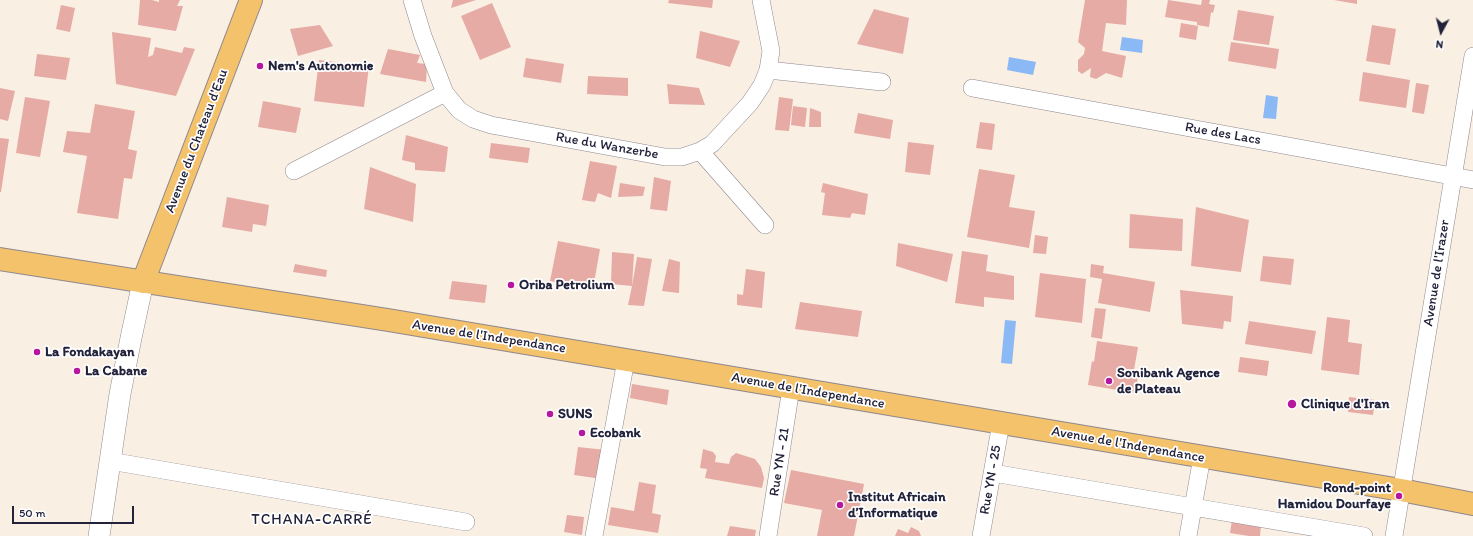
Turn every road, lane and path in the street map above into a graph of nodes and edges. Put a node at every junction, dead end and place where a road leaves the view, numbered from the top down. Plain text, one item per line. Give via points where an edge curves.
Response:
1 (251, 0) edge
2 (412, 0) edge
3 (761, 0) edge
4 (1473, 56) edge
5 (768, 70) junction
6 (882, 82) dead end
7 (972, 88) dead end
8 (445, 93) junction
9 (700, 151) junction
10 (294, 171) dead end
11 (1454, 176) junction
12 (1473, 180) edge
13 (765, 225) dead end
14 (0, 259) edge
15 (143, 282) junction
16 (626, 360) junction
17 (791, 388) junction
18 (1001, 423) junction
19 (1202, 457) junction
20 (110, 461) junction
21 (993, 473) junction
22 (1401, 490) junction
23 (1473, 504) edge
24 (1193, 507) junction
25 (466, 522) dead end
26 (99, 536) edge
27 (594, 536) edge
28 (768, 536) edge
29 (982, 536) edge
30 (1188, 536) edge
31 (1364, 536) edge
32 (1394, 536) edge

1 - 15 main road, Avenue du Chateau d'Eau
2 - 8 street, Rue du Wanzerbe
3 - 5 street, Rue du Wanzerbe via 771,51
4 - 11 street, Avenue de l'Irazer
5 - 6 street
5 - 9 street, Rue du Wanzerbe via 750,103 712,144
7 - 11 street, Rue des Lacs
8 - 9 street, Rue du Wanzerbe via 459,110 473,119 492,125 665,157 682,157
8 - 10 street
9 - 13 street
11 - 12 street, Rue des Lacs
11 - 22 street, Avenue de l'Irazer
14 - 15 main road, Avenue de l'Independance
15 - 16 main road, Avenue de l'Independance
15 - 20 street via 130,338
16 - 17 main road, Avenue de l'Independance
16 - 27 street
17 - 18 main road, Avenue de l'Independance
17 - 28 street, Rue YN - 21
18 - 19 main road, Avenue de l'Independance
18 - 21 street, Rue YN - 25
19 - 22 main road, Avenue de l'Independance
19 - 24 street
20 - 25 street
20 - 26 street
21 - 24 street
21 - 29 street, Rue YN - 25
22 - 23 main road, Avenue de l'Independance
22 - 32 street, Avenue de l'Irazer
24 - 30 street
24 - 31 street

